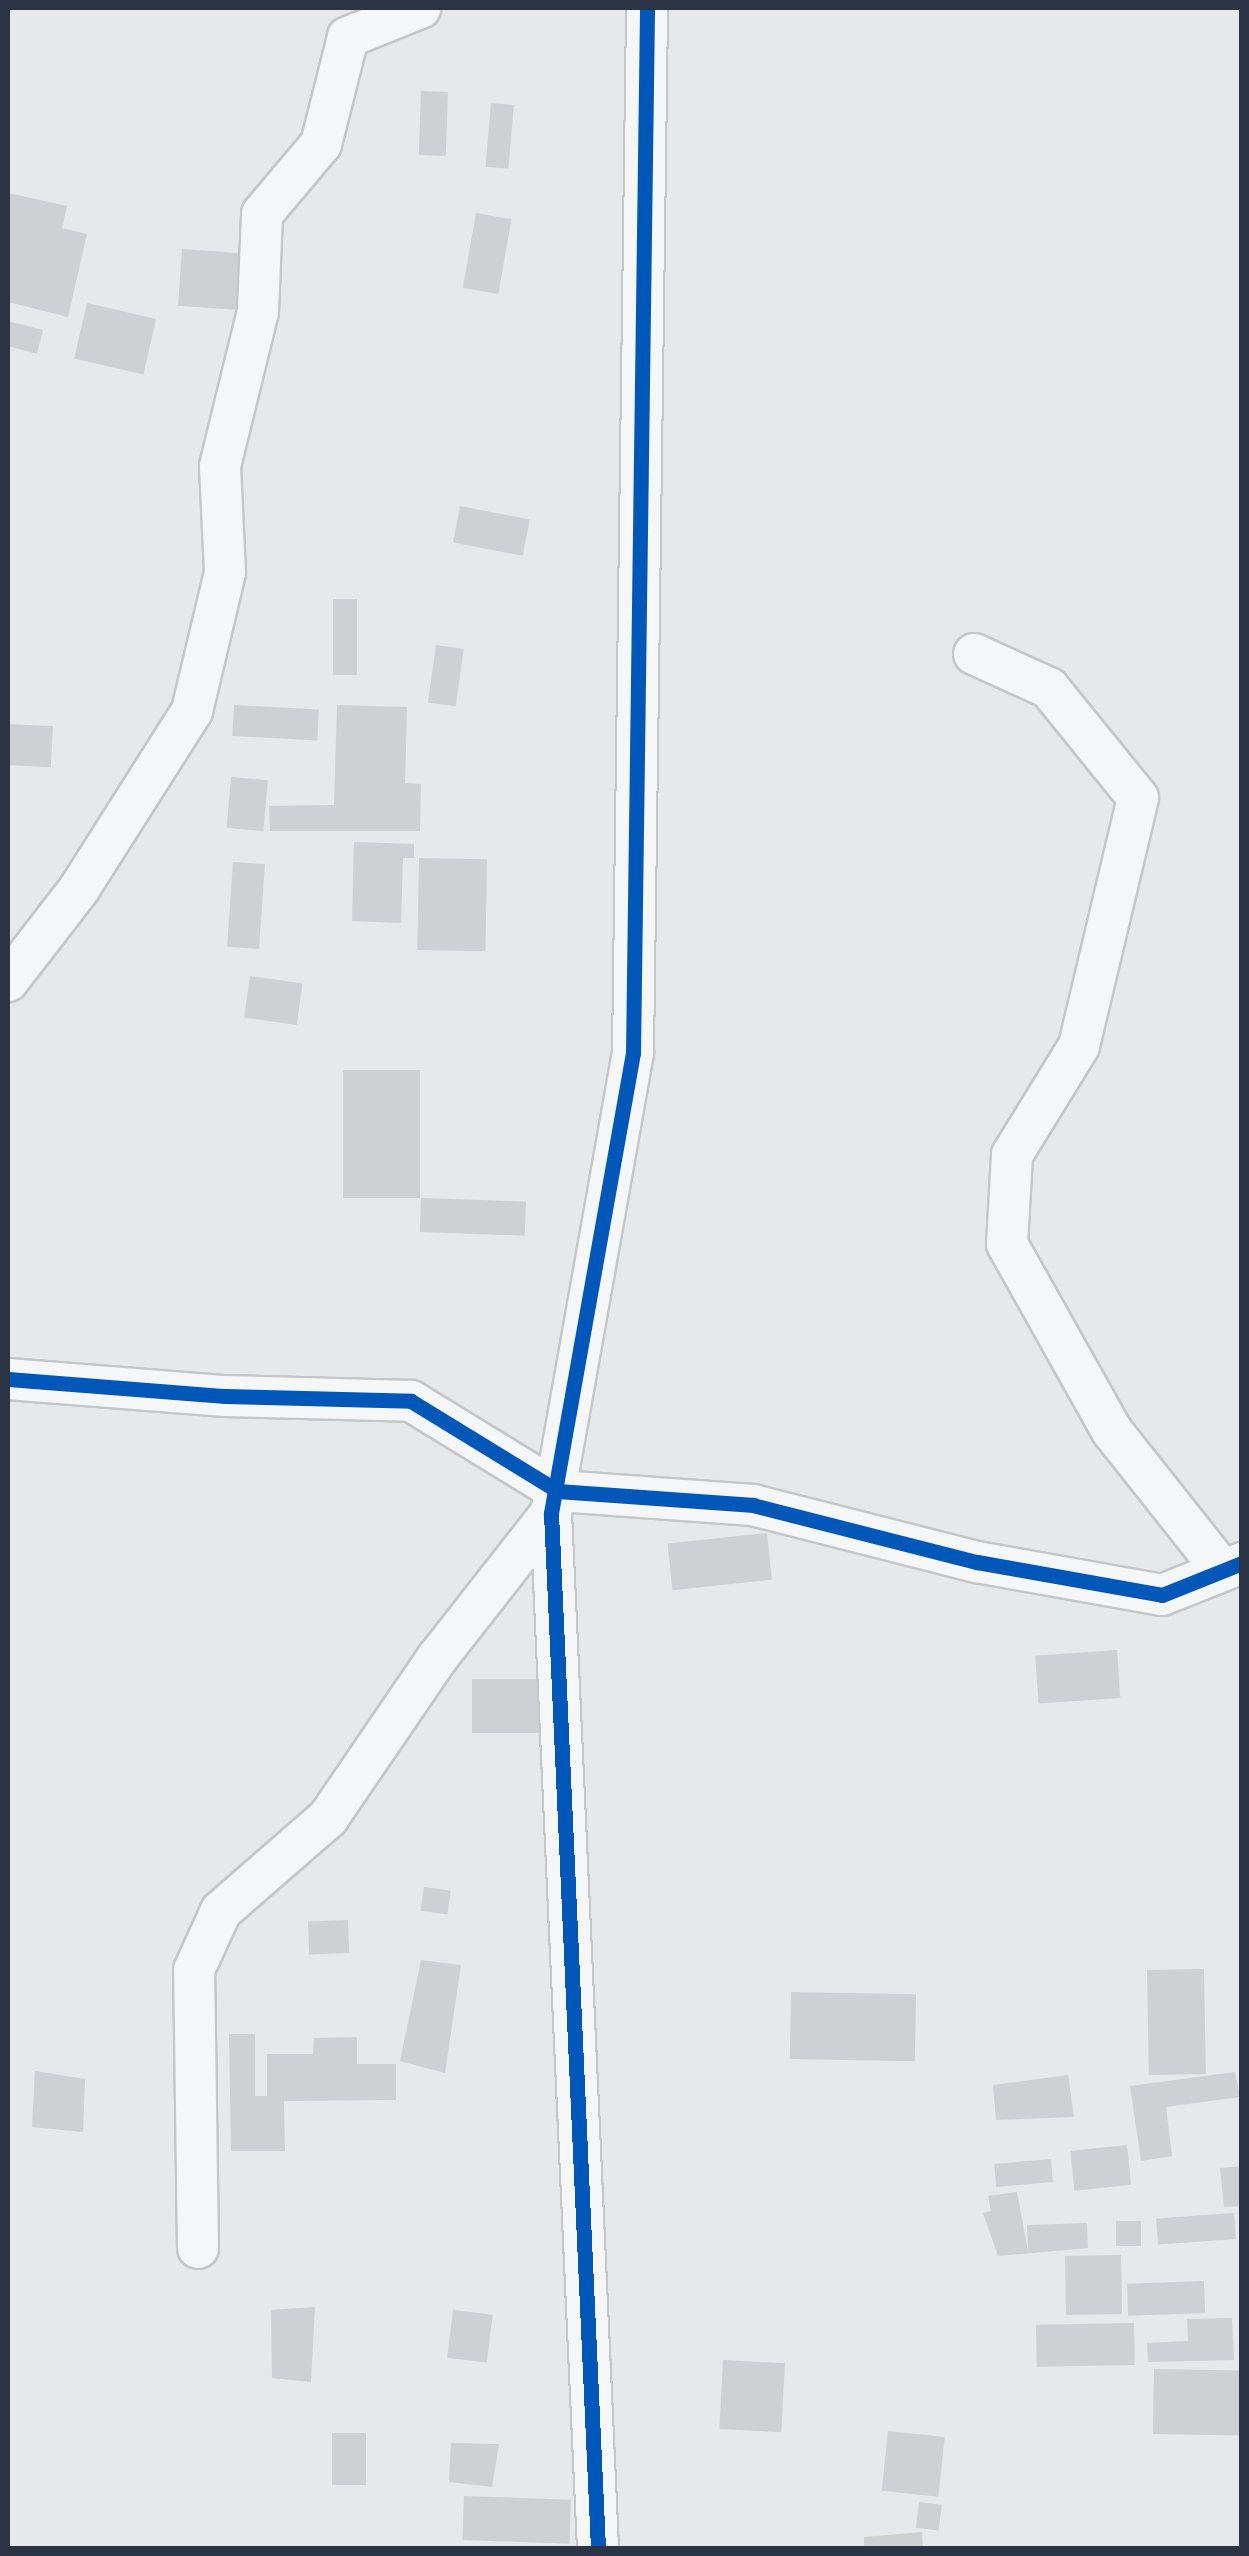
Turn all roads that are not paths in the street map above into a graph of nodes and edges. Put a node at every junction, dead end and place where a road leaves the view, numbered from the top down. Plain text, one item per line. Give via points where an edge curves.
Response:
1 (420, 8) edge
2 (647, 8) edge
3 (974, 654) dead end
4 (8, 981) edge
5 (8, 1379) edge
6 (554, 1502) junction
7 (1232, 1567) edge
8 (198, 2248) dead end
9 (598, 2548) edge

1 - 4 street via 348,36 321,144 262,214 258,311 220,466 226,572 192,711 79,889
2 - 6 street via 633,1052
3 - 7 street via 1049,688 1138,798 1079,1046 1012,1156 1006,1244 1112,1432
5 - 6 street via 225,1396 411,1401
6 - 7 street via 753,1505 977,1562 1162,1595
6 - 8 street via 328,1818 221,1912 194,1970
6 - 9 street

